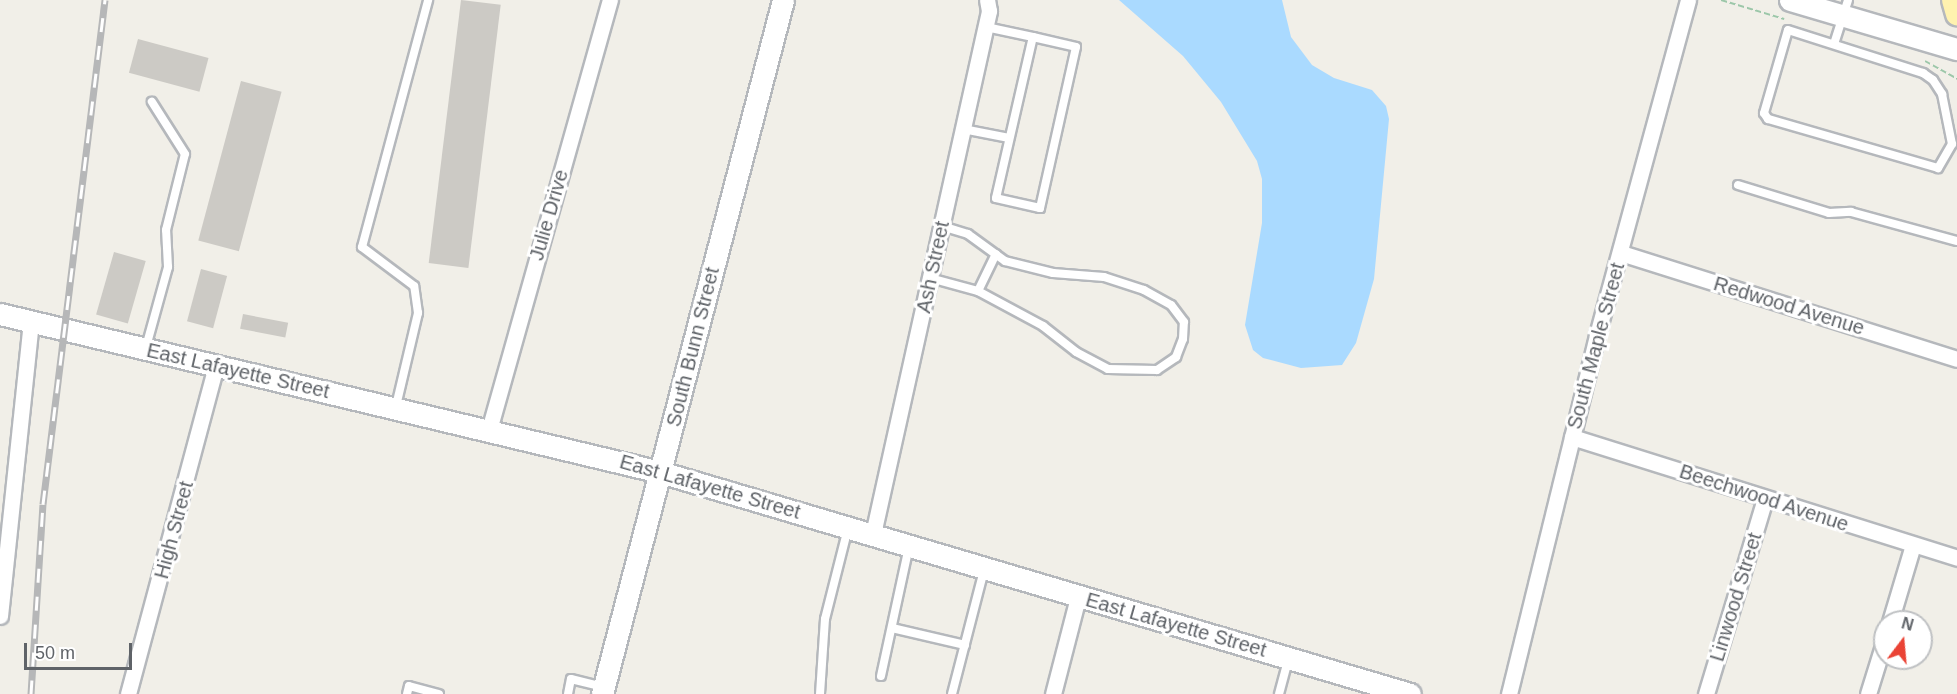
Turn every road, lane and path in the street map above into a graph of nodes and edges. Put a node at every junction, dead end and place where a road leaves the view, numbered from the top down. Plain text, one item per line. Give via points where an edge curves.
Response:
1 (428, 0) edge
2 (610, 0) edge
3 (783, 0) edge
4 (987, 0) edge
5 (1688, 0) edge
6 (1790, 0) edge
7 (1953, 0) edge
8 (1846, 8) edge
9 (1957, 14) edge
10 (986, 27) junction
11 (1033, 37) junction
12 (1834, 44) junction
13 (1957, 49) edge
14 (152, 102) dead end
15 (963, 129) junction
16 (1010, 138) junction
17 (1955, 144) edge
18 (1738, 185) dead end
19 (942, 226) junction
20 (1957, 241) edge
21 (1621, 253) junction
22 (996, 254) junction
23 (930, 278) junction
24 (978, 291) junction
25 (0, 314) edge
26 (30, 321) junction
27 (145, 349) junction
28 (1957, 359) edge
29 (216, 366) junction
30 (396, 408) junction
31 (489, 430) junction
32 (1572, 437) junction
33 (660, 472) junction
34 (1765, 499) junction
35 (848, 527) junction
36 (873, 534) junction
37 (909, 545) junction
38 (1913, 545) junction
39 (1957, 558) edge
40 (985, 568) junction
41 (1078, 597) junction
42 (1894, 610) edge
43 (0, 616) edge
44 (892, 628) junction
45 (965, 645) junction
46 (1288, 658) junction
47 (1875, 670) edge
48 (881, 676) dead end
49 (603, 691) edge
50 (128, 694) edge
51 (407, 694) edge
52 (440, 694) edge
53 (568, 694) edge
54 (820, 694) edge
55 (952, 694) edge
56 (1053, 694) edge
57 (1279, 694) edge
58 (1409, 694) edge
59 (1509, 694) edge
60 (1706, 694) edge
61 (1868, 694) edge

1 - 30 lane via 362,247 414,286 418,313
2 - 31 street, Julie Drive
3 - 33 street, South Bunn Street
4 - 10 street, Ash Street
5 - 21 street, South Maple Street
6 - 8 street
7 - 9 main road
8 - 12 lane
8 - 13 street
10 - 11 lane
10 - 15 street, Ash Street
11 - 16 lane
11 - 16 lane via 1076,47 1040,208 996,198
12 - 17 lane via 1933,80 1942,94
12 - 17 lane via 1788,30 1764,113 1768,119 1938,168
14 - 27 lane via 185,154 166,230 168,267
15 - 16 lane
15 - 19 street, Ash Street
18 - 20 lane via 1830,213 1851,212
19 - 22 lane via 968,234
19 - 23 street, Ash Street
21 - 28 street, Redwood Avenue
21 - 32 street, South Maple Street
22 - 24 lane
22 - 24 lane via 1005,261 1053,273 1122,282 1171,305 1184,322 1176,357 1157,370 1108,369 1076,352 1043,326
23 - 24 lane
23 - 36 street, Ash Street
25 - 26 street, East Lafayette Street
26 - 27 street, East Lafayette Street
26 - 43 street
27 - 29 street, East Lafayette Street
29 - 30 street, East Lafayette Street
29 - 50 street, High Street
30 - 31 street, East Lafayette Street
31 - 33 street, East Lafayette Street
32 - 34 street, Beechwood Avenue
32 - 59 street, South Maple Street
33 - 35 street, East Lafayette Street
33 - 49 street, South Bunn Street
34 - 38 street, Beechwood Avenue
34 - 60 street, Linwood Street
35 - 36 street, East Lafayette Street
35 - 54 lane via 825,619
36 - 37 street, East Lafayette Street
37 - 40 street, East Lafayette Street
37 - 44 lane
38 - 39 street, Beechwood Avenue
38 - 42 street
40 - 41 street, East Lafayette Street
40 - 45 lane
41 - 46 street, East Lafayette Street
41 - 56 street
44 - 45 lane
44 - 48 lane
45 - 55 lane
46 - 57 lane
46 - 58 street, East Lafayette Street
47 - 61 street
49 - 53 lane via 572,679
51 - 52 lane via 409,686

